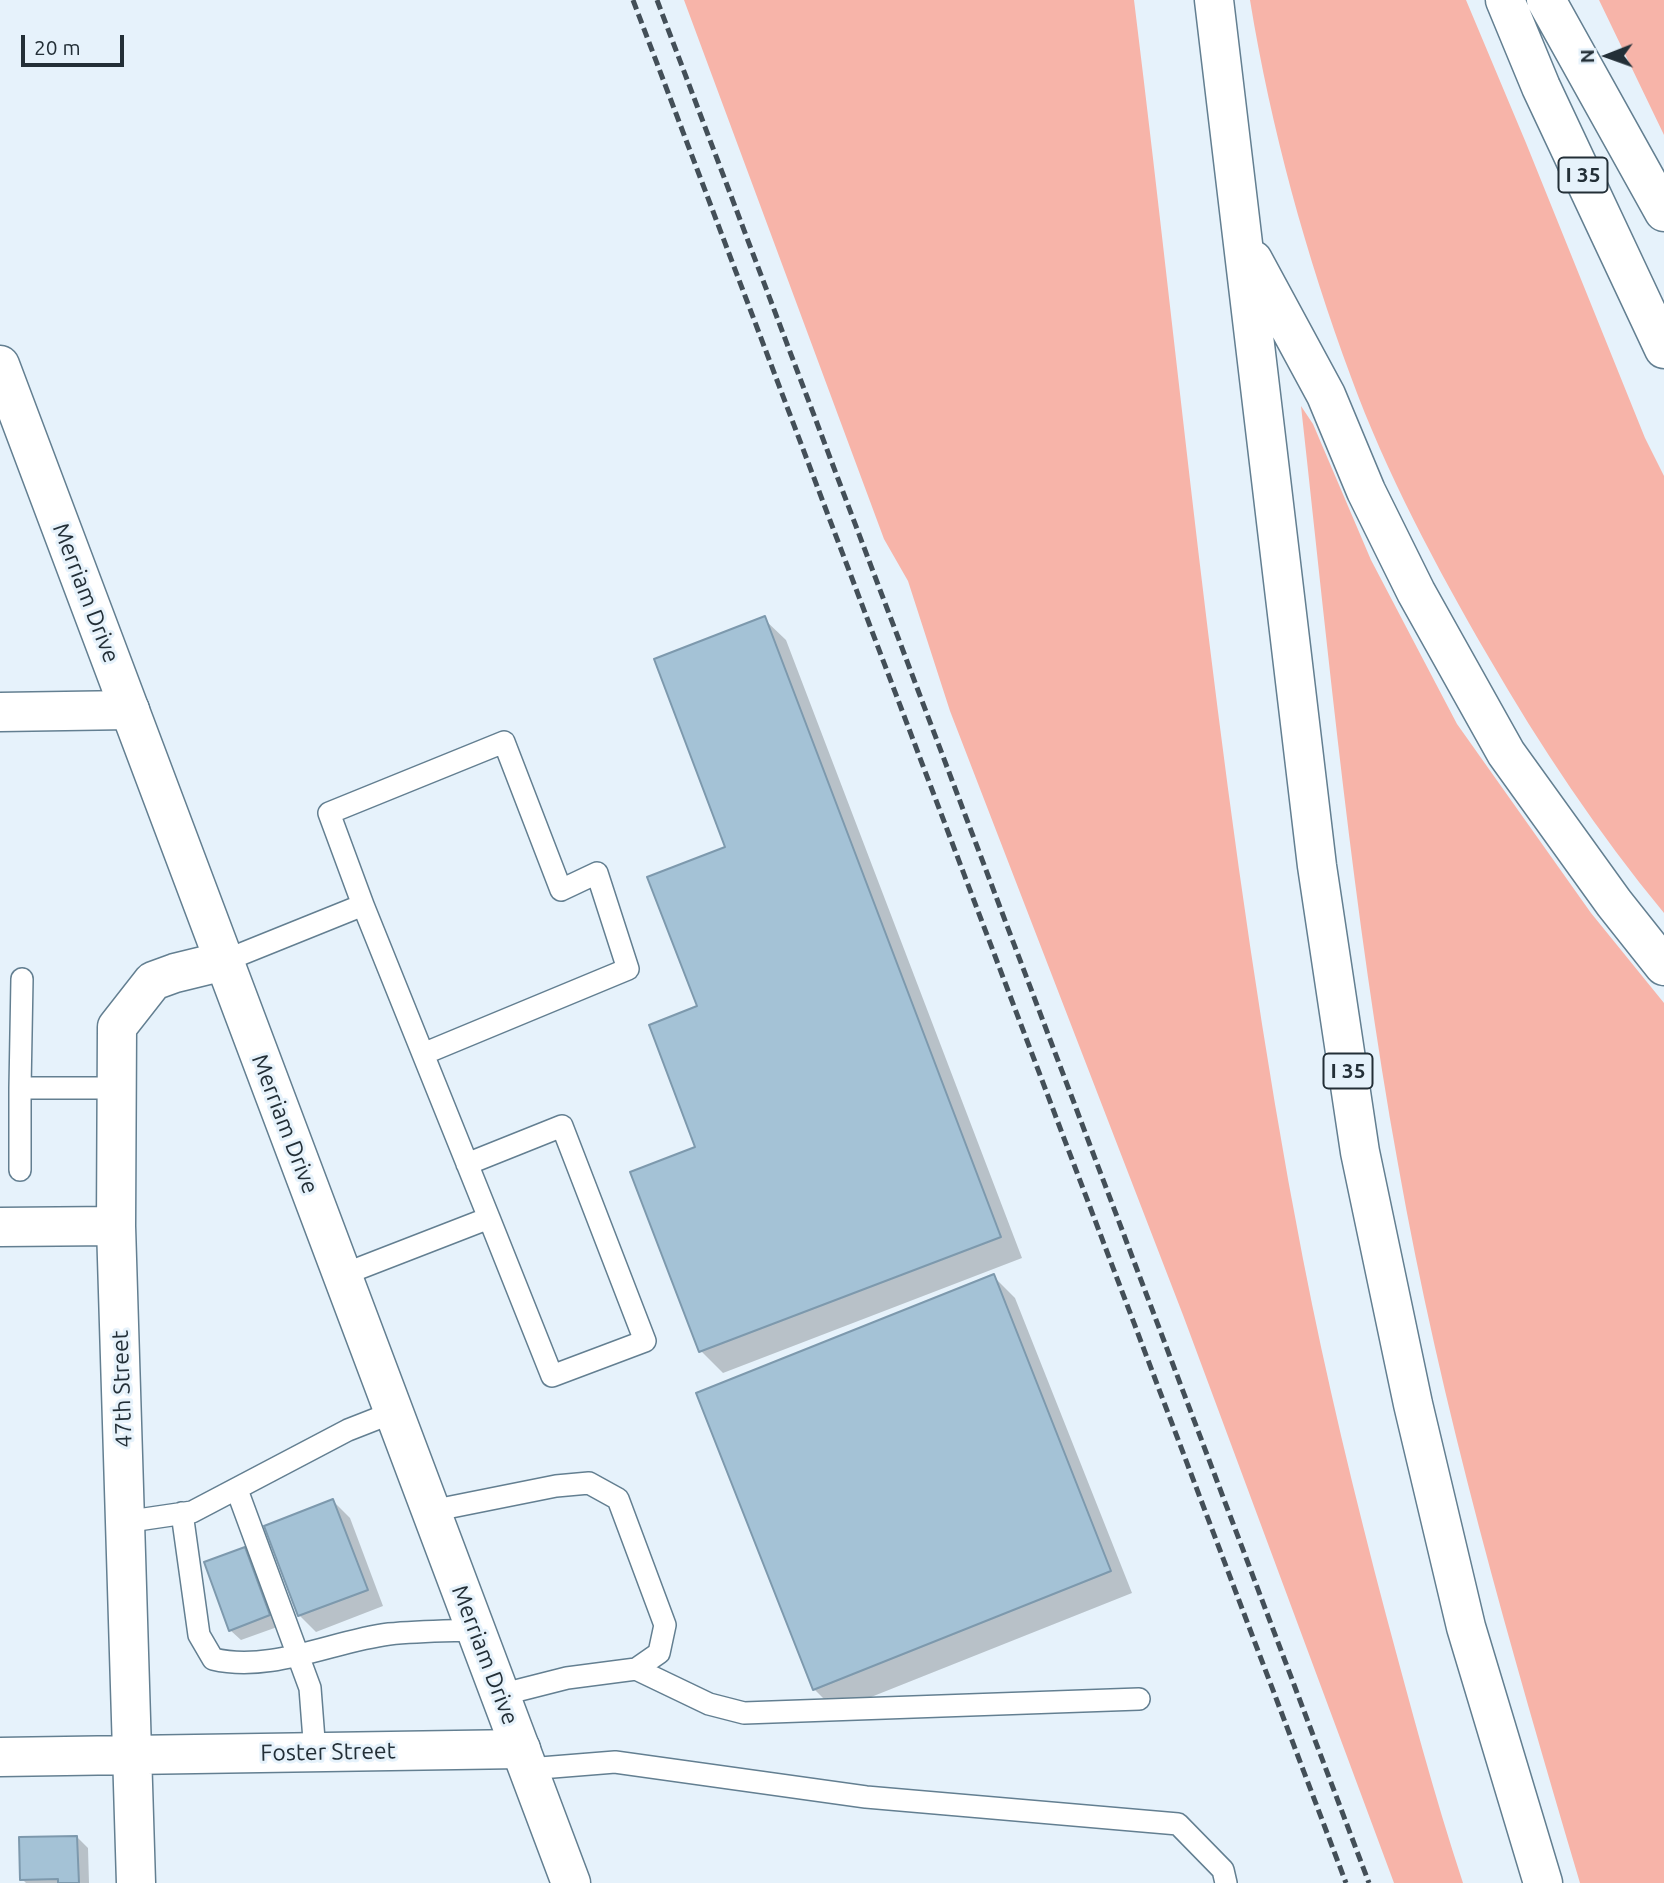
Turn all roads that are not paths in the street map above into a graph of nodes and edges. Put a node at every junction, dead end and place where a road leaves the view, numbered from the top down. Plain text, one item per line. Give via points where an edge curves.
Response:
1 (1214, 0) edge
2 (1506, 0) edge
3 (1546, 0) edge
4 (1664, 212) edge
5 (1243, 243) junction
6 (1664, 349) edge
7 (0, 365) edge
8 (8, 409) edge
9 (130, 710) junction
10 (0, 712) edge
11 (363, 905) junction
12 (224, 961) junction
13 (1664, 966) edge
14 (22, 979) dead end
15 (423, 1054) junction
16 (20, 1088) junction
17 (117, 1088) junction
18 (467, 1164) junction
19 (20, 1170) dead end
20 (489, 1218) junction
21 (116, 1226) junction
22 (0, 1227) edge
23 (342, 1275) junction
24 (394, 1412) junction
25 (237, 1490) junction
26 (431, 1511) junction
27 (182, 1513) junction
28 (124, 1522) junction
29 (476, 1630) junction
30 (297, 1656) junction
31 (636, 1669) junction
32 (500, 1695) junction
33 (1139, 1699) dead end
34 (315, 1752) junction
35 (134, 1756) junction
36 (0, 1757) edge
37 (524, 1759) junction
38 (136, 1883) edge
39 (571, 1883) edge
40 (1226, 1883) edge
41 (1543, 1883) edge

1 - 5 main road, I 35
2 - 6 main road, I 35 via 1541,87
3 - 4 main road
5 - 13 main road via 1326,395 1410,581 1506,752
5 - 41 main road, I 35 via 1315,852 1360,1152 1466,1628
7 - 8 main road, Merriam Drive
8 - 9 main road, Merriam Drive
9 - 10 main road
9 - 12 main road, Merriam Drive
11 - 12 lane
11 - 15 lane
11 - 15 lane via 329,813 504,742 561,890 597,873 628,969
12 - 17 main road, 47th Street via 153,981 117,1027
12 - 23 main road, Merriam Drive
14 - 16 lane
15 - 18 lane
16 - 17 lane
16 - 19 lane
17 - 21 main road, 47th Street
18 - 20 lane
18 - 20 lane via 562,1126 645,1341 552,1376
20 - 23 lane
21 - 22 main road
21 - 28 main road, 47th Street
23 - 24 main road, Merriam Drive
24 - 25 lane via 348,1430
24 - 26 main road, Merriam Drive
25 - 27 lane
25 - 30 lane
26 - 29 main road, Merriam Drive
26 - 31 lane via 589,1483 618,1499 665,1625 659,1653
27 - 28 lane
27 - 30 lane via 199,1635 213,1659 229,1663
28 - 35 main road, 47th Street
29 - 30 lane via 388,1634
29 - 32 main road, Merriam Drive
30 - 34 lane via 310,1688
31 - 32 lane via 567,1678
31 - 33 lane via 709,1704 744,1713
32 - 37 main road, Merriam Drive
34 - 35 main road, Foster Street
34 - 37 main road, Foster Street
35 - 36 main road, Foster Street
35 - 38 main road, 47th Street
37 - 39 main road, Merriam Drive
37 - 40 lane via 615,1762 866,1797 1178,1824 1223,1870

